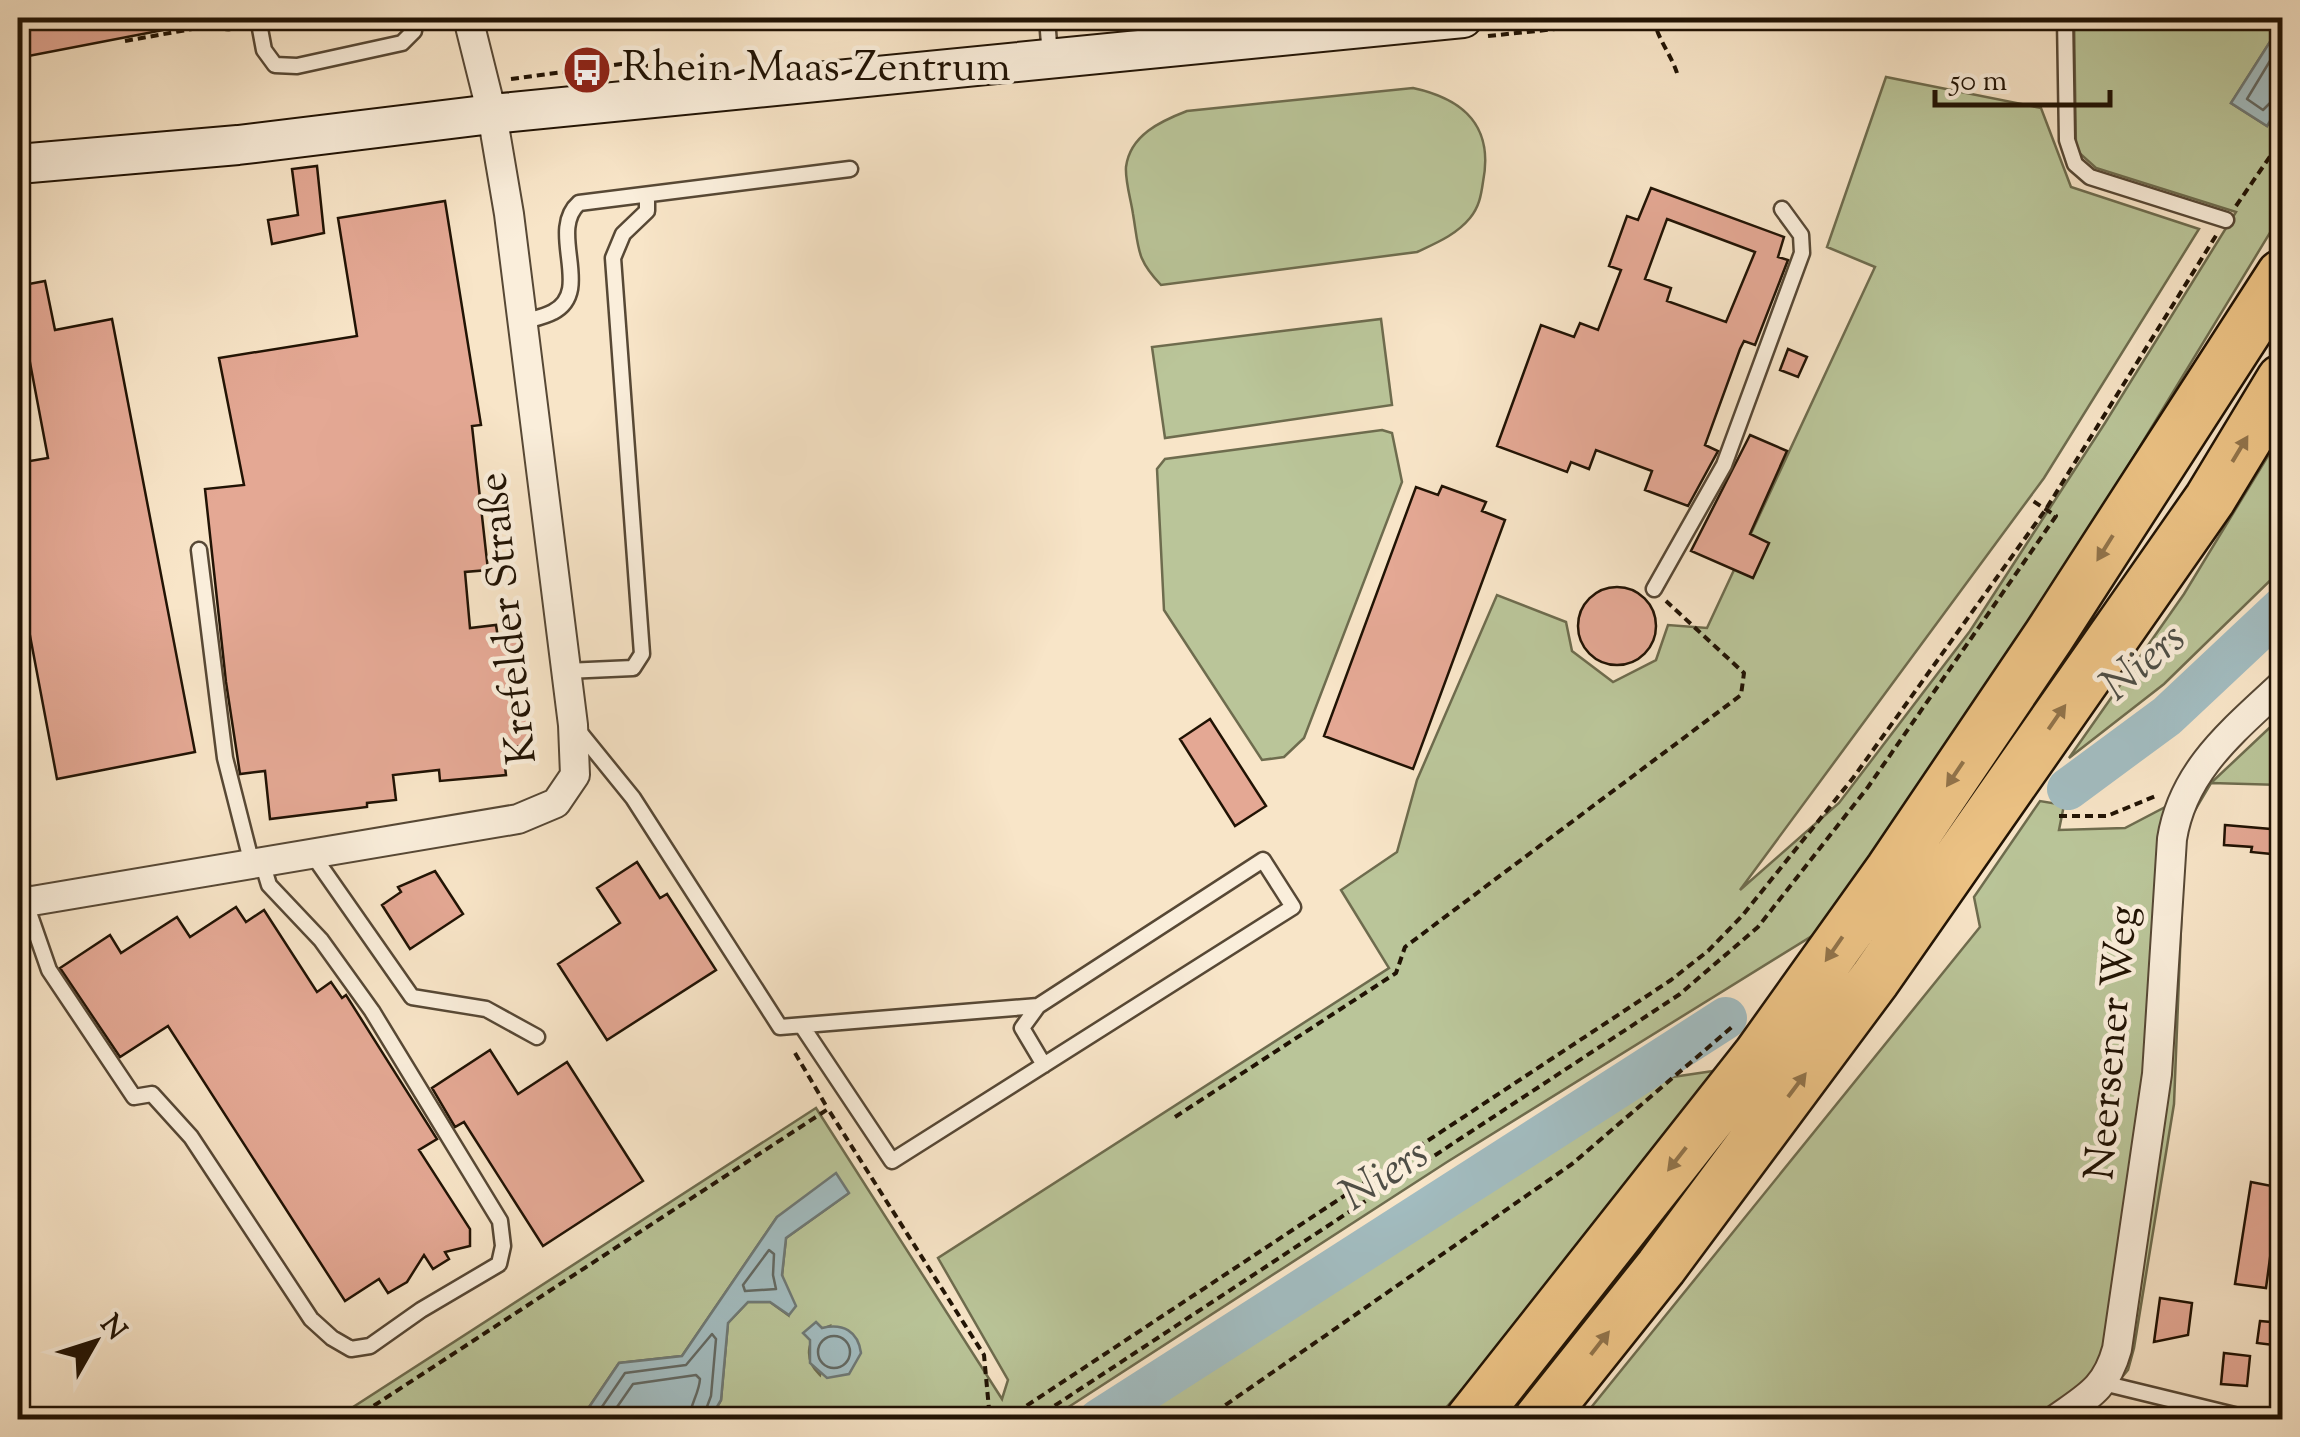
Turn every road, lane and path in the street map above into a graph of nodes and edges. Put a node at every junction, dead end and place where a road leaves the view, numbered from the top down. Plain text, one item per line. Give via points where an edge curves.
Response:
1 (258, 18) edge
2 (415, 18) edge
3 (468, 18) edge
4 (1047, 18) edge
5 (1463, 18) edge
6 (1663, 18) edge
7 (2065, 18) edge
8 (228, 20) edge
9 (1423, 20) edge
10 (125, 41) dead end
11 (1050, 58) junction
12 (1677, 73) dead end
13 (492, 114) junction
14 (2282, 140) edge
15 (18, 164) edge
16 (850, 169) dead end
17 (647, 194) junction
18 (1782, 210) dead end
19 (2226, 220) junction
20 (2282, 274) edge
21 (522, 322) junction
22 (2282, 380) edge
23 (2033, 501) dead end
24 (2046, 508) junction
25 (199, 550) dead end
26 (1654, 589) joint
27 (566, 671) junction
28 (2282, 685) edge
29 (573, 725) junction
30 (2190, 782) junction
31 (2058, 816) dead end
32 (311, 854) junction
33 (257, 863) junction
34 (21, 900) edge
35 (1038, 1006) junction
36 (802, 1026) junction
37 (1732, 1026) dead end
38 (780, 1027) junction
39 (537, 1036) dead end
40 (1044, 1065) junction
41 (828, 1109) junction
42 (1175, 1117) dead end
43 (2103, 1383) junction
44 (352, 1420) edge
45 (990, 1420) edge
46 (1005, 1420) edge
47 (1033, 1420) edge
48 (1204, 1420) edge
49 (1471, 1420) edge
50 (1539, 1420) edge
51 (2054, 1420) edge
52 (2256, 1420) edge

1 - 2 lane via 264,50 276,65 297,66 402,43 414,31
3 - 13 street, Krefelder Straße
4 - 11 lane
5 - 9 street
6 - 12 path via 1654,18 1655,32
7 - 19 lane via 2067,140 2074,164 2090,177
8 - 10 path
9 - 11 street
11 - 13 street
13 - 15 street
13 - 21 street, Krefelder Straße
14 - 19 path
16 - 17 lane
17 - 21 lane via 579,203 570,211 567,298 555,312
17 - 27 lane via 648,211 624,234 613,258 642,654 633,668
18 - 26 lane via 1801,234 1802,253 1724,465
19 - 24 path
20 -> 49 highway via 1890,870 1759,1055
21 - 27 street, Krefelder Straße
50 -> 22 highway via 1875,978 2210,499
23 - 24 path
24 - 46 path via 1853,778 1708,951
24 - 47 path via 2056,516 1868,787 1758,927 1720,962
25 - 33 lane via 224,758
26 - 42 path via 1744,673 1740,695 1405,947 1396,973
27 - 29 street, Krefelder Straße
28 - 30 street, Neersener Weg via 2218,745
29 - 32 street, Krefelder Straße via 575,774 556,802 518,819
29 - 38 lane via 634,798
30 - 31 path via 2107,816
30 - 43 street, Neersener Weg via 2172,839 2150,1135 2117,1349
32 - 33 street, Krefelder Straße
32 - 39 lane via 412,996 486,1009
33 - 34 street, Krefelder Straße
33 - 34 lane via 372,1011 500,1221 499,1264 370,1346 351,1349 312,1319 191,1136 152,1094 134,1097 49,970
35 - 36 lane
35 - 40 lane via 1022,1028
35 - 40 lane via 1263,860 1293,906
36 - 38 lane
36 - 40 lane via 892,1161
37 - 48 path via 1572,1164
38 - 41 path
41 - 44 path
41 - 45 path via 984,1354
43 - 51 street
43 - 52 lane

